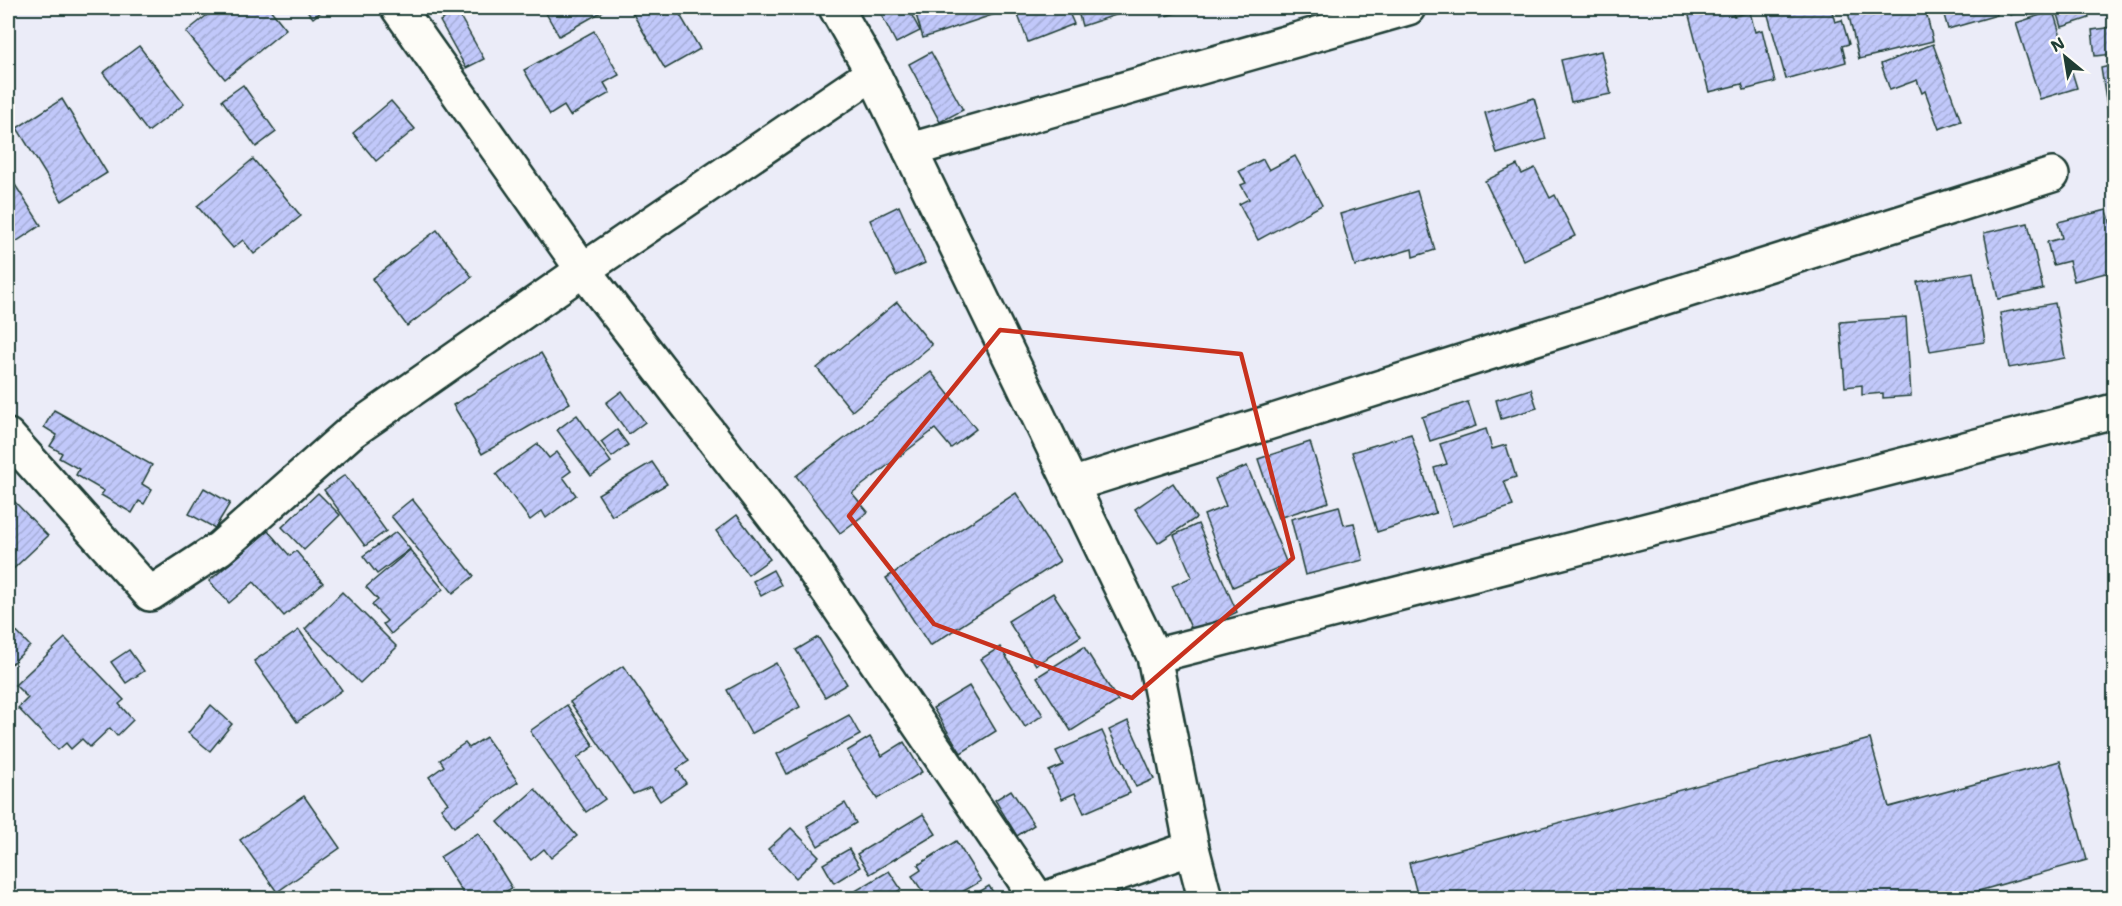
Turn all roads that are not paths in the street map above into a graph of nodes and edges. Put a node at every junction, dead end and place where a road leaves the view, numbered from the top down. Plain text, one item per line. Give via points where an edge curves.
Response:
1 (398, 8) edge
2 (836, 8) edge
3 (1408, 8) edge
4 (873, 73) junction
5 (910, 150) junction
6 (2052, 175) dead end
7 (583, 270) junction
8 (2115, 411) edge
9 (8, 436) edge
10 (1071, 485) junction
11 (1154, 656) junction
12 (1192, 848) junction
13 (1037, 898) edge
14 (1047, 898) edge
15 (1205, 898) edge

1 - 7 street
2 - 4 street
3 - 5 street
4 - 5 street
4 - 7 street
5 - 10 street
6 - 10 street
7 - 9 street via 351,432 220,548 150,594
7 - 13 street via 802,553
8 - 11 street
10 - 11 street
11 - 12 street
12 - 14 street
12 - 15 street

